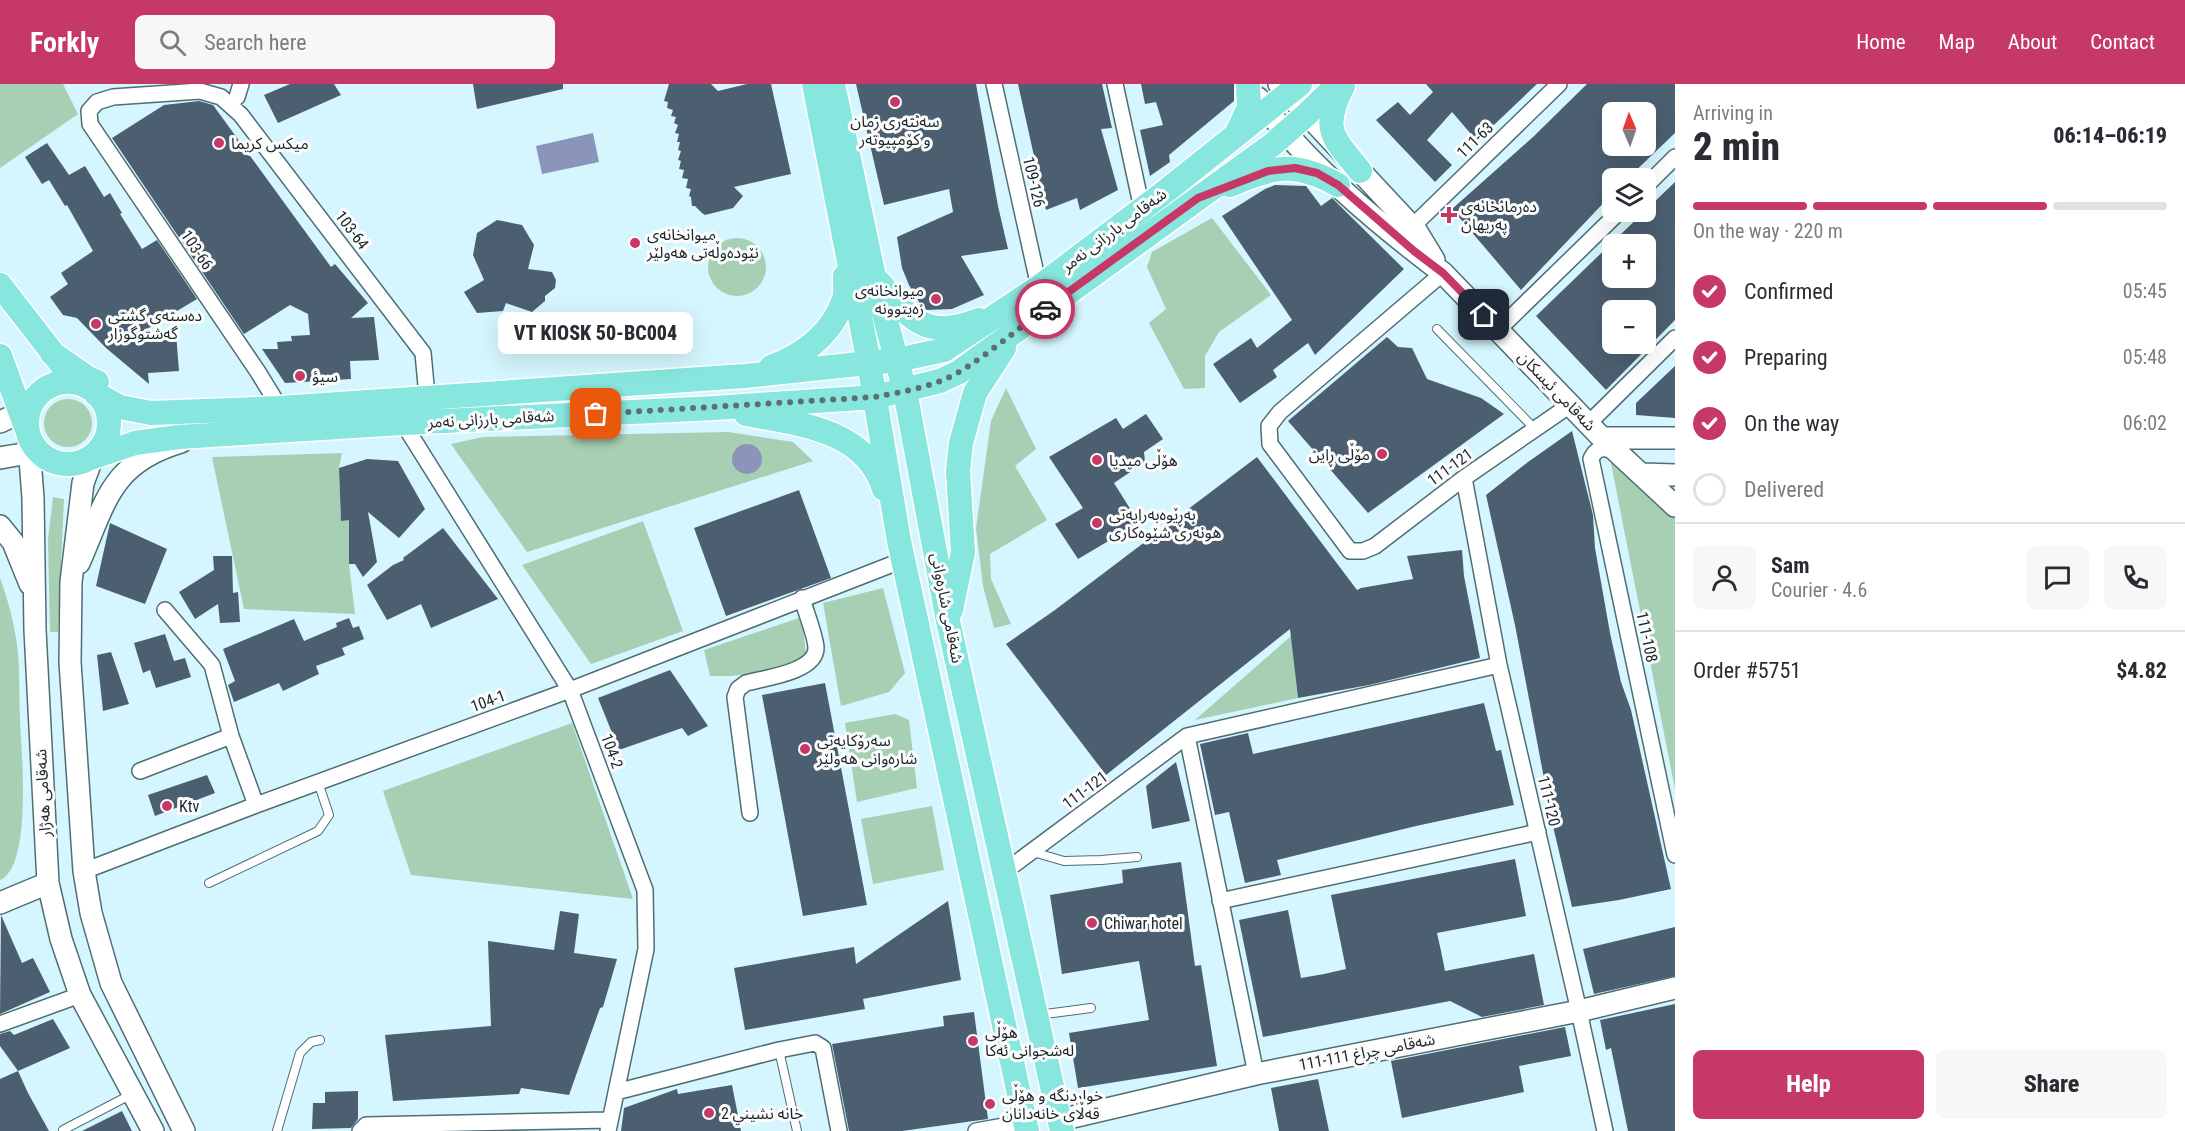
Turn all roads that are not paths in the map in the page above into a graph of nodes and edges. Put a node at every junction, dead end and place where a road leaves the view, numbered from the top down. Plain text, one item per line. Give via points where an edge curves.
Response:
1 (814, 84) edge
2 (833, 84) edge
3 (994, 84) edge
4 (1115, 84) edge
5 (1249, 84) edge
6 (1338, 84) edge
7 (1345, 84) edge
8 (1559, 84) edge
9 (233, 93) edge
10 (1294, 97) edge
11 (1267, 110) junction
12 (1237, 134) junction
13 (1285, 134) junction
14 (1675, 157) edge
15 (1360, 171) junction
16 (1656, 176) edge
17 (1338, 185) junction
18 (1198, 198) junction
19 (1142, 209) junction
20 (1609, 222) edge
21 (1416, 223) dead end
22 (846, 247) junction
23 (1443, 273) junction
24 (874, 277) junction
25 (0, 285) edge
26 (1039, 287) junction
27 (1014, 317) junction
28 (1437, 329) dead end
29 (1498, 330) junction
30 (1675, 338) edge
31 (52, 353) junction
32 (0, 356) edge
33 (897, 360) junction
34 (869, 363) junction
35 (745, 376) junction
36 (91, 390) junction
37 (905, 391) junction
38 (427, 396) junction
39 (875, 397) junction
40 (1570, 405) junction
41 (280, 408) junction
42 (715, 408) junction
43 (234, 410) junction
44 (403, 423) junction
45 (1535, 429) junction
46 (1595, 431) junction
47 (219, 435) junction
48 (25, 436) edge
49 (1675, 438) edge
50 (1619, 453) junction
51 (93, 454) junction
52 (0, 458) edge
53 (1643, 474) junction
54 (1675, 476) edge
55 (1464, 478) junction
56 (1675, 506) edge
57 (0, 526) edge
58 (901, 551) junction
59 (71, 582) junction
60 (802, 598) junction
61 (165, 610) dead end
62 (948, 621) junction
63 (35, 630) junction
64 (1499, 665) junction
65 (570, 690) junction
66 (231, 736) junction
67 (1187, 736) junction
68 (140, 771) dead end
69 (318, 782) junction
70 (256, 805) junction
71 (750, 813) dead end
72 (1538, 832) junction
73 (1032, 852) junction
74 (1675, 855) edge
75 (1137, 857) dead end
76 (84, 871) junction
77 (1004, 872) junction
78 (48, 883) junction
79 (209, 883) dead end
80 (1220, 901) junction
81 (0, 903) edge
82 (1675, 988) edge
83 (80, 995) junction
84 (1091, 1008) dead end
85 (1579, 1011) junction
86 (1036, 1015) junction
87 (0, 1024) edge
88 (320, 1040) dead end
89 (779, 1050) junction
90 (1256, 1074) junction
91 (616, 1092) junction
92 (166, 1095) junction
93 (137, 1101) junction
94 (609, 1125) edge
95 (1026, 1126) edge
96 (1061, 1126) edge
97 (63, 1130) edge
98 (153, 1131) edge
99 (184, 1131) edge
100 (277, 1131) edge
101 (360, 1131) edge
102 (797, 1131) edge
103 (839, 1131) edge
104 (976, 1131) edge
105 (1605, 1131) edge

1 - 22 main road, شەقامی شارەوانی
2 - 24 main road, شەقامی شارەوانی
3 - 26 street, 109-126
4 - 19 street
5 - 11 main road, شەقامی ئیسکان
5 - 12 main road via 1249,107
6 - 10 main road, شەقامی بارزانی نەمر
7 - 15 main road via 1330,116 1330,126 1336,142
8 - 21 street, 111-63
9 - 38 street, 103-64 via 241,115 423,352
9 - 41 street, 103-66 via 200,91 113,97 97,102 90,111 90,124
10 - 11 main road, شەقامی بارزانی نەمر
10 - 13 main road, شەقامی بارزانی نەمر
10 - 15 main road, شەقامی ئیسکان
11 - 12 main road, شەقامی بارزانی نەمر
11 - 13 main road, شەقامی ئیسکان
12 - 19 main road, شەقامی بارزانی نەمر
13 - 17 main road, شەقامی ئیسکان
13 - 18 main road, شەقامی بارزانی نەمر
14 - 16 street
15 - 23 main road, شەقامی ئیسکان via 1417,232
17 - 18 main road via 1317,173 1295,168 1268,171
17 - 23 main road, شەقامی ئیسکان
18 - 27 main road, شەقامی بارزانی نەمر
19 - 26 main road, شەقامی بارزانی نەمر
20 - 29 street
22 - 34 main road, شەقامی شارەوانی
22 - 35 main road via 845,298 825,333 792,359
23 - 29 main road, شەقامی ئیسکان
23 - 55 street, 111-121 via 1280,412 1269,426 1270,444 1350,550 1363,551 1375,546
24 - 27 main road via 912,318 932,328 951,329
24 - 33 main road, شەقامی شارەوانی
25 - 31 main road, شەقامی بارزانی نەمر
26 - 27 main road, شەقامی بارزانی نەمر
27 - 33 main road, شەقامی بارزانی نەمر via 945,350
27 - 37 main road, شەقامی بارزانی نەمر via 959,372
27 - 62 main road via 975,393 961,443 958,471 963,552
28 - 45 lane
29 - 40 main road, شەقامی ئیسکان
30 - 46 street
31 - 36 main road, شەقامی بارزانی نەمر
31 - 43 main road via 110,388 144,398
32 - 48 main road
33 - 34 main road, شەقامی بارزانی نەمر
33 - 37 main road, شەقامی شارەوانی
34 - 35 main road, شەقامی بارزانی نەمر
34 - 39 main road, شەقامی شارەوانی
35 - 38 main road, شەقامی بارزانی نەمر
36 - 43 main road, شەقامی بارزانی نەمر via 120,407 151,413
36 - 48 main road, شەقامی بارزانی نەمر via 74,383 49,387 39,394 28,412
36 - 51 main road, شەقامی بارزانی نەمر via 104,404 108,417 108,430
37 - 39 main road, شەقامی بارزانی نەمر
37 - 62 main road, شەقامی شارەوانی
38 - 41 main road, شەقامی بارزانی نەمر
39 - 42 main road, شەقامی بارزانی نەمر
39 - 58 main road, شەقامی شارەوانی
40 - 45 street, 111-121
40 - 46 main road, شەقامی ئیسکان
41 - 43 main road, شەقامی بارزانی نەمر
42 - 44 main road, شەقامی بارزانی نەمر
42 - 58 main road via 814,427 852,445 880,476
44 - 47 main road, شەقامی بارزانی نەمر
44 - 65 street, 104-2
45 - 55 street, 111-121
46 - 49 main road
46 - 50 main road, شەقامی ئیسکان
47 - 51 main road, شەقامی بارزانی نەمر via 135,443
47 - 59 main road via 166,447 129,468 105,498
48 - 51 main road, شەقامی بارزانی نەمر via 68,463
48 - 52 main road via 15,455
48 - 63 main road, شەقامی هەژار via 33,498
50 - 53 main road, شەقامی ئیسکان
50 - 74 street, 111-108 via 1603,448 1591,459
51 - 59 main road via 83,482
53 - 54 main road
53 - 56 main road, شەقامی ئیسکان
55 - 64 street, 111-120
57 - 63 main road via 13,542 30,586
58 - 60 street, 104-1
58 - 95 main road, شەقامی شارەوانی
59 - 76 main road via 70,662
60 - 65 street, 104-1
60 - 71 street via 816,648 811,662 746,683 738,688 735,697
61 - 66 street via 212,665
62 - 77 main road, شەقامی شارەوانی
63 - 78 main road, شەقامی هەژار
64 - 67 street
64 - 72 street, 111-120
65 - 69 street, 104-1
65 - 91 street, 104-2 via 645,890 646,949
66 - 68 street
66 - 70 street
67 - 73 street, 111-121
67 - 80 street
69 - 70 street, 104-1
69 - 79 lane via 329,815 318,831
70 - 76 street, 104-1
72 - 80 street
72 - 85 street, 111-120
73 - 75 lane via 1064,861
73 - 77 street, 111-121
76 - 92 main road via 91,913 111,983
77 - 86 main road, شەقامی شارەوانی
78 - 81 main road
78 - 83 main road, شەقامی هەژار
80 - 90 street
82 - 85 main road, شەقامی چراغ 111-111
83 - 87 street
83 - 93 main road, شەقامی هەژار
84 - 86 lane
85 - 90 main road, شەقامی چراغ 111-111
85 - 105 street, 111-120
86 - 96 main road, شەقامی شارەوانی
88 - 100 lane via 311,1042 300,1053
89 - 91 street
89 - 102 lane
89 - 103 street via 815,1043 823,1048
90 - 96 main road, شەقامی چراغ 111-111
91 - 94 street, 104-2
92 - 93 main road
92 - 99 main road
93 - 97 lane
93 - 98 main road, شەقامی هەژار
94 - 101 street via 366,1125
95 - 104 street

